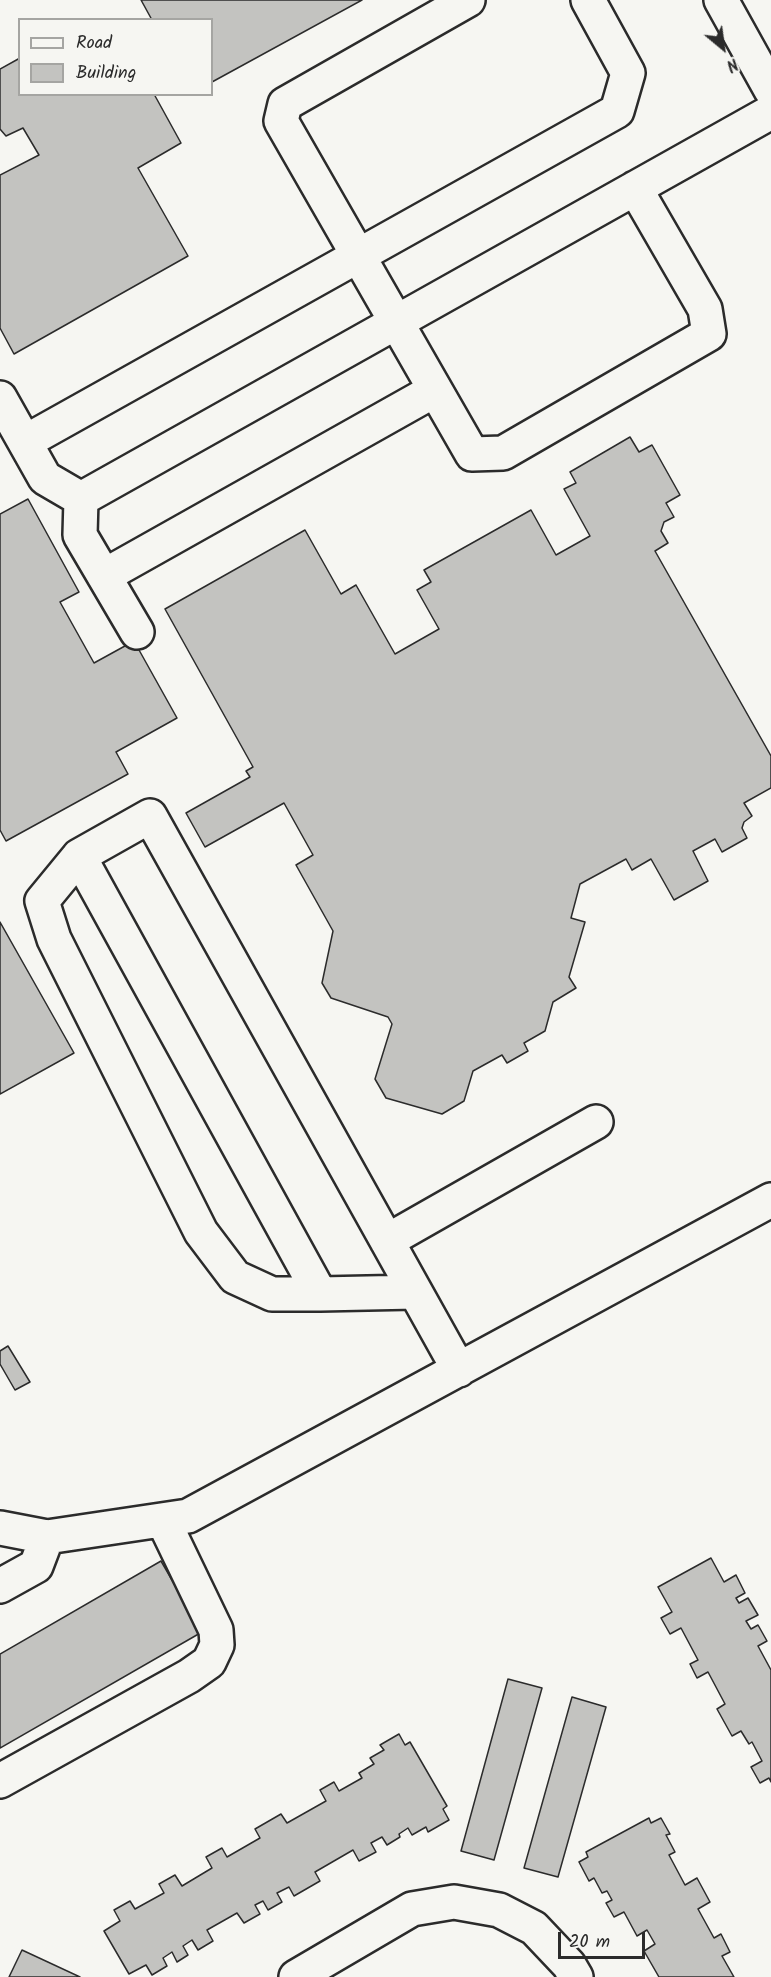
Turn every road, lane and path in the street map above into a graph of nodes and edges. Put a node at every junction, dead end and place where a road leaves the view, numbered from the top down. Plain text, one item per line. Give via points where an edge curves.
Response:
1 (468, 0) edge
2 (588, 0) edge
3 (721, 0) edge
4 (771, 90) edge
5 (771, 112) edge
6 (635, 188) junction
7 (358, 255) junction
8 (396, 322) junction
9 (435, 390) junction
10 (0, 398) edge
11 (25, 442) junction
12 (81, 499) junction
13 (104, 576) junction
14 (137, 632) dead end
15 (79, 855) junction
16 (596, 1122) dead end
17 (771, 1200) edge
18 (387, 1240) junction
19 (415, 1292) junction
20 (320, 1294) junction
21 (459, 1370) junction
22 (163, 1520) junction
23 (0, 1528) edge
24 (47, 1537) junction
25 (0, 1586) edge
26 (0, 1781) edge
27 (296, 1977) edge
28 (576, 1977) edge

1 - 7 street via 285,104 281,121
2 - 7 street via 628,73 618,111
3 - 4 street
5 - 6 street
6 - 8 street
6 - 9 street via 705,309 709,334 503,453 472,454
7 - 8 street
7 - 11 street
8 - 9 street
8 - 12 street
9 - 13 street
10 - 11 street
11 - 12 street via 45,478
12 - 13 street via 80,535
13 - 14 street
15 - 18 street via 150,816
15 - 20 street
15 - 20 street via 42,901 54,939 201,1232 235,1277 272,1294
16 - 18 street
17 - 21 street
18 - 19 street
19 - 20 street
19 - 21 street
21 - 22 street via 188,1516
22 - 24 street
22 - 26 street via 216,1630 217,1645 209,1662
23 - 24 street
24 - 25 street via 36,1566
27 - 28 street via 412,1909 454,1902 499,1910 534,1928

